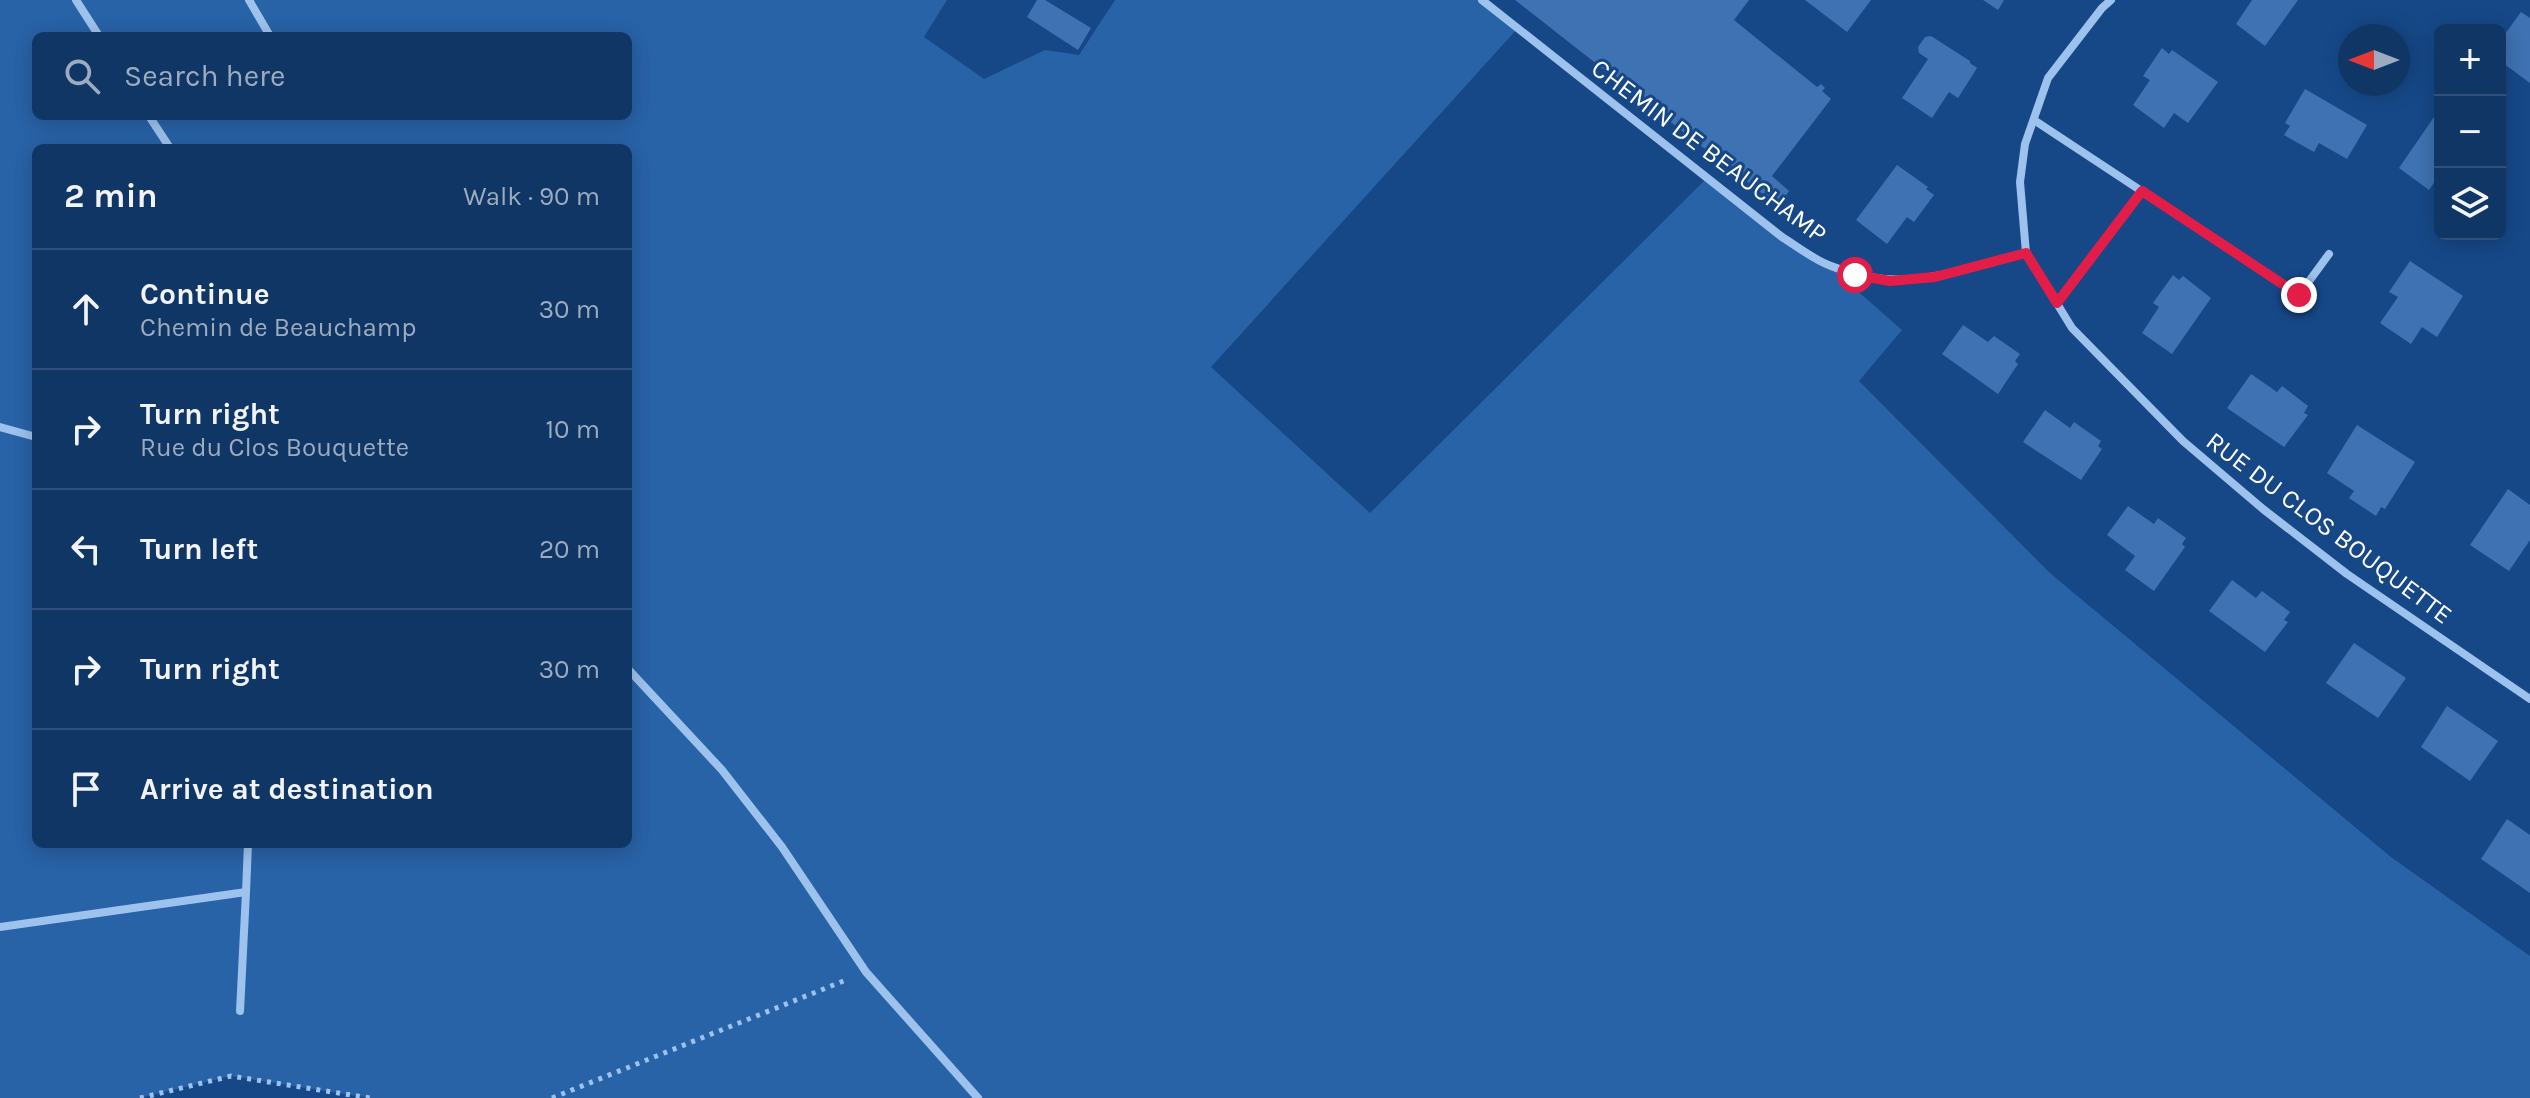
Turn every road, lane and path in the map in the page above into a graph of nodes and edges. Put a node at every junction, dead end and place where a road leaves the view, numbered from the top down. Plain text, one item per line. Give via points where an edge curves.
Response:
1 (76, 0) edge
2 (249, 0) edge
3 (1482, 0) edge
4 (2111, 0) edge
5 (96, 32) edge
6 (268, 32) edge
7 (152, 120) edge
8 (2034, 120) junction
9 (167, 144) edge
10 (2142, 191) junction
11 (2026, 253) junction
12 (2329, 254) dead end
13 (2057, 303) junction
14 (0, 427) edge
15 (32, 436) edge
16 (632, 673) edge
17 (2530, 699) edge
18 (248, 848) edge
19 (246, 892) junction
20 (0, 927) edge
21 (866, 972) junction
22 (240, 1011) dead end
23 (140, 1098) edge
24 (370, 1098) edge
25 (552, 1098) edge
26 (978, 1098) edge

1 - 5 street
2 - 6 street
3 - 11 street, CHEMIN DE BEAUCHAMP via 1782,237 1828,265 1890,281 1935,277
4 - 8 street, RUE DU CLOS BOUQUETTE via 2048,78
7 - 9 street
8 - 10 street
8 - 11 street, RUE DU CLOS BOUQUETTE via 2020,182
10 - 12 street via 2299,295
10 - 13 path
11 - 13 street, RUE DU CLOS BOUQUETTE
13 - 17 street, RUE DU CLOS BOUQUETTE via 2072,328 2183,441 2263,509 2347,574
14 - 15 street
16 - 21 street via 722,770 782,847
18 - 19 street
19 - 20 street
19 - 22 street
21 - 25 path
21 - 26 street
23 - 24 path via 231,1076

